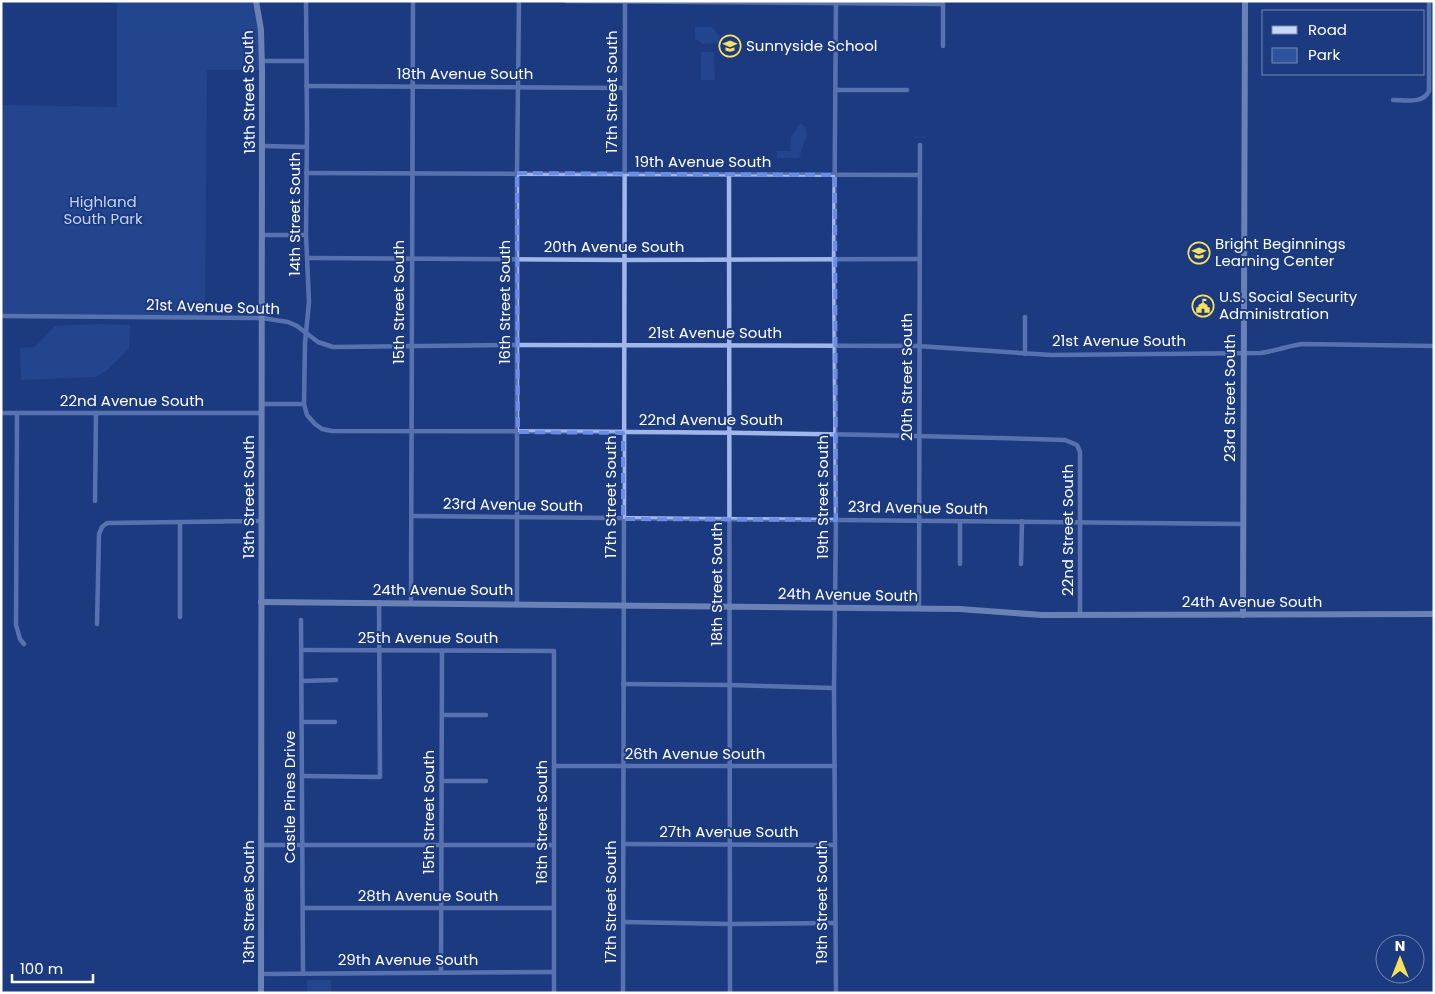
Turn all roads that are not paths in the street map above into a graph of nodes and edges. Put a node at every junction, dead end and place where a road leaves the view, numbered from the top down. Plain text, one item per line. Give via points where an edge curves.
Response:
1 (256, 1) edge
2 (306, 1) edge
3 (413, 1) edge
4 (519, 1) edge
5 (566, 1) edge
6 (624, 1) edge
7 (1245, 1) edge
8 (1429, 1) edge
9 (730, 2) edge
10 (836, 2) edge
11 (943, 2) edge
12 (942, 46) dead end
13 (1431, 48) edge
14 (306, 60) junction
15 (262, 61) junction
16 (306, 86) junction
17 (413, 86) junction
18 (518, 87) junction
19 (624, 88) junction
20 (836, 90) junction
21 (907, 90) dead end
22 (1393, 100) dead end
23 (920, 145) dead end
24 (262, 146) junction
25 (307, 147) junction
26 (412, 172) junction
27 (306, 173) junction
28 (517, 173) junction
29 (624, 174) junction
30 (729, 175) junction
31 (835, 175) junction
32 (920, 175) junction
33 (263, 235) junction
34 (306, 235) junction
35 (308, 258) junction
36 (412, 259) junction
37 (517, 259) junction
38 (834, 259) junction
39 (920, 259) junction
40 (624, 260) junction
41 (729, 260) junction
42 (1, 316) edge
43 (1025, 317) dead end
44 (262, 318) junction
45 (306, 332) junction
46 (518, 345) junction
47 (624, 345) junction
48 (730, 345) junction
49 (918, 346) junction
50 (1434, 346) edge
51 (412, 347) junction
52 (834, 347) junction
53 (1243, 353) junction
54 (1025, 354) junction
55 (262, 404) junction
56 (304, 404) junction
57 (1, 413) edge
58 (262, 413) junction
59 (17, 414) junction
60 (96, 414) junction
61 (412, 431) junction
62 (518, 432) junction
63 (730, 432) junction
64 (624, 433) junction
65 (835, 434) junction
66 (919, 435) junction
67 (1077, 445) joint
68 (95, 501) dead end
69 (412, 516) junction
70 (517, 517) junction
71 (623, 519) junction
72 (730, 520) junction
73 (836, 520) junction
74 (919, 520) junction
75 (261, 521) junction
76 (960, 521) junction
77 (1022, 522) junction
78 (1081, 522) junction
79 (180, 523) junction
80 (1243, 524) junction
81 (960, 564) dead end
82 (1021, 564) dead end
83 (261, 602) junction
84 (379, 602) junction
85 (411, 602) junction
86 (516, 603) junction
87 (623, 604) junction
88 (729, 606) junction
89 (835, 607) junction
90 (918, 608) junction
91 (1434, 614) edge
92 (1243, 615) junction
93 (1080, 616) junction
94 (180, 617) dead end
95 (301, 620) dead end
96 (97, 624) dead end
97 (24, 644) dead end
98 (302, 650) junction
99 (379, 651) junction
100 (442, 651) junction
101 (554, 651) joint
102 (336, 680) dead end
103 (302, 681) junction
104 (623, 684) junction
105 (729, 684) junction
106 (834, 688) junction
107 (442, 714) junction
108 (486, 715) dead end
109 (302, 722) junction
110 (335, 722) dead end
111 (554, 766) junction
112 (623, 766) junction
113 (730, 766) junction
114 (835, 766) junction
115 (303, 776) junction
116 (442, 780) junction
117 (486, 781) dead end
118 (623, 844) junction
119 (261, 845) junction
120 (442, 845) junction
121 (554, 845) junction
122 (730, 845) junction
123 (834, 845) junction
124 (303, 846) junction
125 (303, 908) junction
126 (442, 908) junction
127 (554, 908) junction
128 (624, 922) junction
129 (834, 923) junction
130 (730, 924) junction
131 (442, 972) junction
132 (554, 972) junction
133 (303, 973) junction
134 (261, 974) junction
135 (262, 993) edge
136 (554, 993) edge
137 (623, 993) edge
138 (730, 993) edge
139 (836, 993) edge

1 - 15 street, 13th Street South
2 - 14 street, 14th Street South
3 - 17 street, 15th Street South
4 - 18 street, 16th Street South
5 - 6 street
6 - 9 street
6 - 19 street, 17th Street South
7 - 53 street, 23rd Street South
8 - 13 street
9 - 10 street
10 - 11 street
10 - 20 street, 19th Street South
11 - 12 street
13 - 22 street via 1426,96 1420,100
14 - 15 street
14 - 16 street, 14th Street South
15 - 24 street, 13th Street South
16 - 17 street, 18th Avenue South
16 - 25 street, 14th Street South
17 - 18 street, 18th Avenue South
17 - 26 street, 15th Street South
18 - 19 street, 18th Avenue South
18 - 28 street, 16th Street South
19 - 29 street, 17th Street South
20 - 21 street
20 - 31 street, 19th Street South
23 - 32 street, 20th Street South
24 - 25 street
24 - 33 street, 13th Street South
25 - 27 street, 14th Street South
26 - 27 street, 19th Avenue South
26 - 28 street, 19th Avenue South
26 - 36 street, 15th Street South
27 - 34 street, 14th Street South
28 - 29 street, 19th Avenue South
28 - 37 street, 16th Street South
29 - 30 street, 19th Avenue South
29 - 40 street, 17th Street South
30 - 31 street, 19th Avenue South
30 - 41 street, 18th Street South
31 - 32 street, 19th Avenue South
31 - 38 street, 19th Street South
32 - 39 street, 20th Street South
33 - 34 street
33 - 44 street, 13th Street South
34 - 35 street, 14th Street South
35 - 36 street, 20th Avenue South
35 - 45 street, 14th Street South
36 - 37 street, 20th Avenue South
36 - 51 street, 15th Street South
37 - 40 street, 20th Avenue South
37 - 46 street, 16th Street South
38 - 39 street, 20th Avenue South
38 - 41 street, 20th Avenue South
38 - 52 street, 19th Street South
39 - 49 street, 20th Street South
40 - 41 street, 20th Avenue South
40 - 47 street, 17th Street South
41 - 48 street, 18th Street South
42 - 44 street, 21st Avenue South
43 - 54 street
44 - 45 street, 21st Avenue South via 288,322
44 - 55 street, 13th Street South
45 - 51 street, 21st Avenue South via 318,342 333,347
45 - 56 street, 14th Street South
46 - 47 street, 21st Avenue South
46 - 51 street, 21st Avenue South
46 - 62 street, 16th Street South
47 - 48 street, 21st Avenue South
47 - 64 street, 17th Street South
48 - 52 street, 21st Avenue South
48 - 63 street, 18th Street South
49 - 52 street, 21st Avenue South
49 - 54 street, 21st Avenue South
49 - 66 street, 20th Street South
50 - 53 street, 21st Avenue South via 1302,344 1276,351
51 - 61 street, 15th Street South
52 - 65 street, 19th Street South
53 - 54 street, 21st Avenue South
53 - 80 street, 23rd Street South
55 - 56 street
55 - 58 street, 13th Street South
56 - 61 street, 22nd Avenue South via 307,415 322,429
57 - 59 street, 22nd Avenue South
58 - 60 street, 22nd Avenue South
58 - 75 street, 13th Street South
59 - 60 street, 22nd Avenue South
59 - 97 street via 16,625
60 - 68 street
61 - 62 street, 22nd Avenue South
61 - 69 street, 15th Street South
62 - 64 street, 22nd Avenue South
62 - 70 street, 16th Street South
63 - 64 street, 22nd Avenue South
63 - 65 street, 22nd Avenue South
63 - 72 street, 18th Street South
64 - 71 street, 17th Street South
65 - 66 street, 22nd Avenue South
65 - 73 street, 19th Street South
66 - 67 street, 22nd Avenue South via 1064,440
66 - 74 street, 20th Street South
67 - 78 street, 22nd Street South via 1080,452
69 - 70 street, 23rd Avenue South
69 - 85 street, 15th Street South
70 - 71 street, 23rd Avenue South
70 - 86 street, 16th Street South
71 - 72 street, 23rd Avenue South
71 - 87 street, 17th Street South
72 - 73 street, 23rd Avenue South
72 - 88 street, 18th Street South
73 - 74 street, 23rd Avenue South
73 - 89 street, 19th Street South
74 - 76 street, 23rd Avenue South
74 - 90 street, 20th Street South
75 - 79 street
75 - 83 street, 13th Street South
76 - 77 street, 23rd Avenue South
76 - 81 street
77 - 78 street, 23rd Avenue South
77 - 82 street
78 - 80 street, 23rd Avenue South
78 - 93 street, 22nd Street South
79 - 94 street
79 - 96 street via 107,523 102,527 99,534
80 - 92 street, 23rd Street South
83 - 84 street, 24th Avenue South
83 - 119 street, 13th Street South
84 - 85 street, 24th Avenue South
84 - 99 street
85 - 86 street, 24th Avenue South
86 - 87 street, 24th Avenue South
87 - 88 street, 24th Avenue South
87 - 104 street, 17th Street South
88 - 89 street, 24th Avenue South
88 - 105 street, 18th Street South
89 - 90 street, 24th Avenue South
89 - 106 street, 19th Street South
90 - 93 street, 24th Avenue South
91 - 92 street, 24th Avenue South
92 - 93 street, 24th Avenue South
95 - 98 street, Castle Pines Drive
98 - 99 street, 25th Avenue South
98 - 103 street, Castle Pines Drive
99 - 100 street, 25th Avenue South
99 - 115 street via 380,777
100 - 101 street, 25th Avenue South
100 - 107 street, 15th Street South
101 - 111 street, 16th Street South
102 - 103 street
103 - 109 street, Castle Pines Drive
104 - 105 street
104 - 112 street, 17th Street South
105 - 106 street
105 - 113 street, 18th Street South
106 - 114 street, 19th Street South
107 - 108 street
107 - 116 street, 15th Street South
109 - 110 street
109 - 115 street, Castle Pines Drive
111 - 112 street, 26th Avenue South
111 - 121 street, 16th Street South
112 - 113 street, 26th Avenue South
112 - 118 street, 17th Street South
113 - 114 street, 26th Avenue South
113 - 122 street, 18th Street South
114 - 123 street, 19th Street South
115 - 124 street, Castle Pines Drive
116 - 117 street
116 - 120 street, 15th Street South
118 - 122 street, 27th Avenue South
118 - 128 street, 17th Street South
119 - 124 street
119 - 134 street, 13th Street South
120 - 121 street
120 - 124 street
120 - 126 street, 15th Street South
121 - 127 street, 16th Street South
122 - 123 street, 27th Avenue South
122 - 130 street, 18th Street South
123 - 129 street, 19th Street South
124 - 125 street, Castle Pines Drive
125 - 126 street, 28th Avenue South
125 - 133 street, Castle Pines Drive
126 - 127 street, 28th Avenue South
126 - 131 street, 15th Street South
127 - 132 street, 16th Street South
128 - 130 street
128 - 137 street, 17th Street South
129 - 130 street
129 - 139 street, 19th Street South
130 - 138 street, 18th Street South
131 - 132 street, 29th Avenue South
131 - 133 street, 29th Avenue South
132 - 136 street, 16th Street South
133 - 134 street, 29th Avenue South
134 - 135 street, 13th Street South

